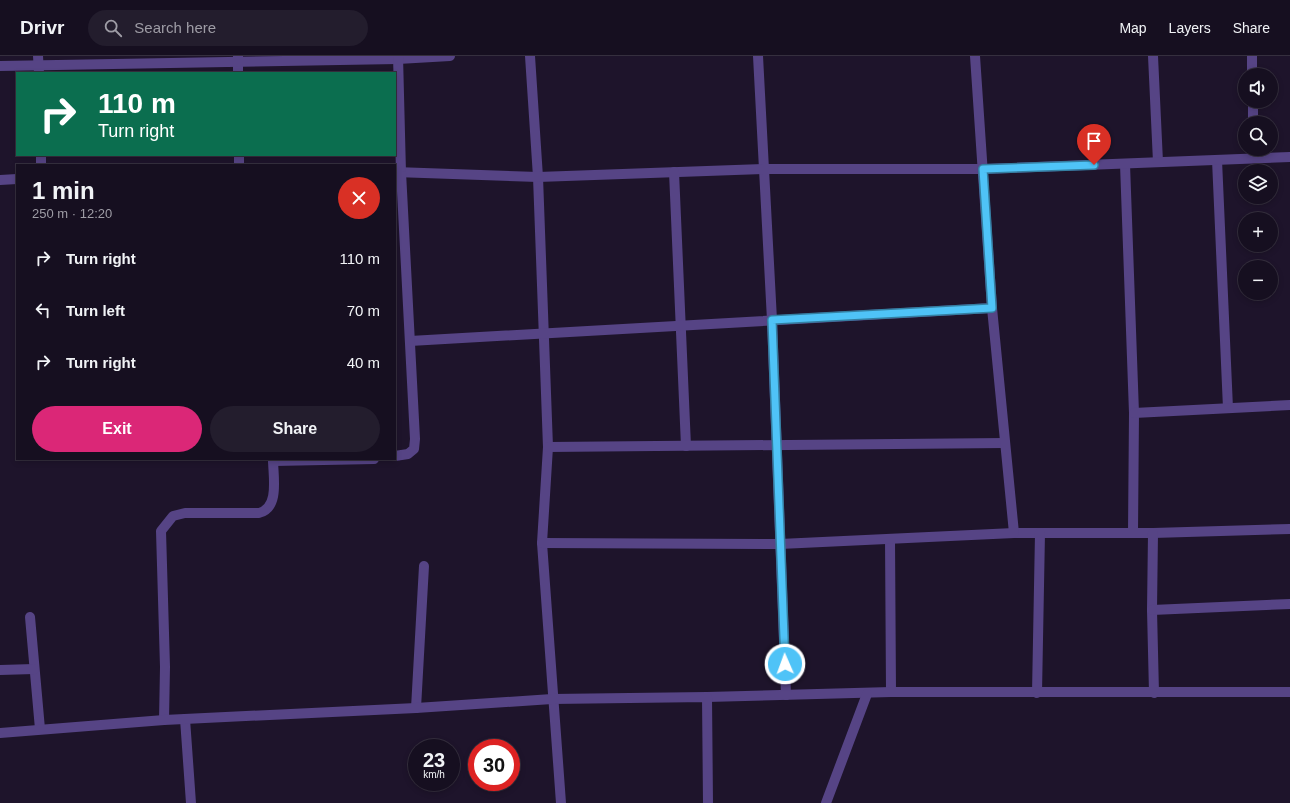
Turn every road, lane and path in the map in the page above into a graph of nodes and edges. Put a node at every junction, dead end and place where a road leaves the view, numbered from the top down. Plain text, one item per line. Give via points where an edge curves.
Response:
1 (450, 56) edge
2 (530, 56) edge
3 (758, 56) edge
4 (975, 56) edge
5 (1154, 56) edge
6 (1252, 56) edge
7 (398, 58) edge
8 (238, 59) edge
9 (39, 65) edge
10 (0, 66) edge
11 (1252, 68) edge
12 (238, 72) edge
13 (1241, 156) edge
14 (1278, 156) edge
15 (1290, 157) edge
16 (1217, 160) junction
17 (1158, 162) junction
18 (1125, 164) junction
19 (763, 169) junction
20 (983, 169) junction
21 (398, 172) edge
22 (674, 172) junction
23 (538, 177) junction
24 (16, 179) edge
25 (0, 180) edge
26 (992, 308) junction
27 (772, 320) junction
28 (680, 326) junction
29 (544, 333) junction
30 (410, 341) junction
31 (1290, 404) edge
32 (1228, 408) junction
33 (1134, 413) junction
34 (1005, 443) junction
35 (777, 445) junction
36 (686, 446) junction
37 (548, 447) junction
38 (396, 456) edge
39 (273, 460) edge
40 (1290, 529) edge
41 (1133, 532) junction
42 (1014, 533) junction
43 (1040, 533) junction
44 (1153, 533) junction
45 (890, 539) junction
46 (542, 543) junction
47 (780, 544) junction
48 (424, 566) dead end
49 (1290, 604) edge
50 (1152, 610) junction
51 (30, 617) dead end
52 (34, 669) junction
53 (0, 670) edge
54 (891, 692) junction
55 (1290, 692) edge
56 (1037, 693) junction
57 (1154, 693) junction
58 (786, 694) junction
59 (867, 694) junction
60 (707, 697) junction
61 (552, 698) junction
62 (416, 708) junction
63 (164, 720) junction
64 (185, 720) junction
65 (40, 729) junction
66 (0, 733) edge
67 (191, 803) edge
68 (561, 803) edge
69 (708, 803) edge
70 (826, 803) edge

1 - 7 street
2 - 23 street
3 - 19 street
4 - 20 street
5 - 17 street
6 - 11 street
7 - 8 street
7 - 21 street
8 - 9 street
8 - 12 street
9 - 10 street
13 - 16 street
14 - 15 street
16 - 17 street
16 - 32 street
17 - 18 street
18 - 20 street
18 - 33 street
19 - 20 street
19 - 22 street
19 - 27 street
20 - 26 street
21 - 23 street
21 - 30 street
22 - 23 street
22 - 28 street
23 - 29 street
24 - 25 street
26 - 27 street
26 - 34 street
27 - 28 street
27 - 35 street
28 - 29 street
28 - 36 street
29 - 30 street
29 - 37 street
30 - 38 street via 416,439 414,449 408,454
31 - 32 street
32 - 33 street
33 - 41 street
34 - 35 street
34 - 42 street
35 - 36 street
35 - 47 street
36 - 37 street
37 - 46 street
39 - 63 street via 273,502 266,512 185,513 173,516 161,531
40 - 44 street
41 - 43 street
41 - 44 street
42 - 43 street
42 - 45 street
43 - 56 street
44 - 50 street
45 - 47 street
45 - 54 street
46 - 47 street
46 - 61 street
47 - 58 street
48 - 62 street
49 - 50 street
50 - 57 street
51 - 52 street
52 - 53 street
52 - 65 street
54 - 56 street
54 - 59 street
55 - 57 street
56 - 57 street
58 - 59 street
58 - 60 street
59 - 70 street
60 - 61 street
60 - 69 street
61 - 62 street
61 - 68 street
62 - 64 street
63 - 64 street
63 - 65 street
64 - 67 street
65 - 66 street

